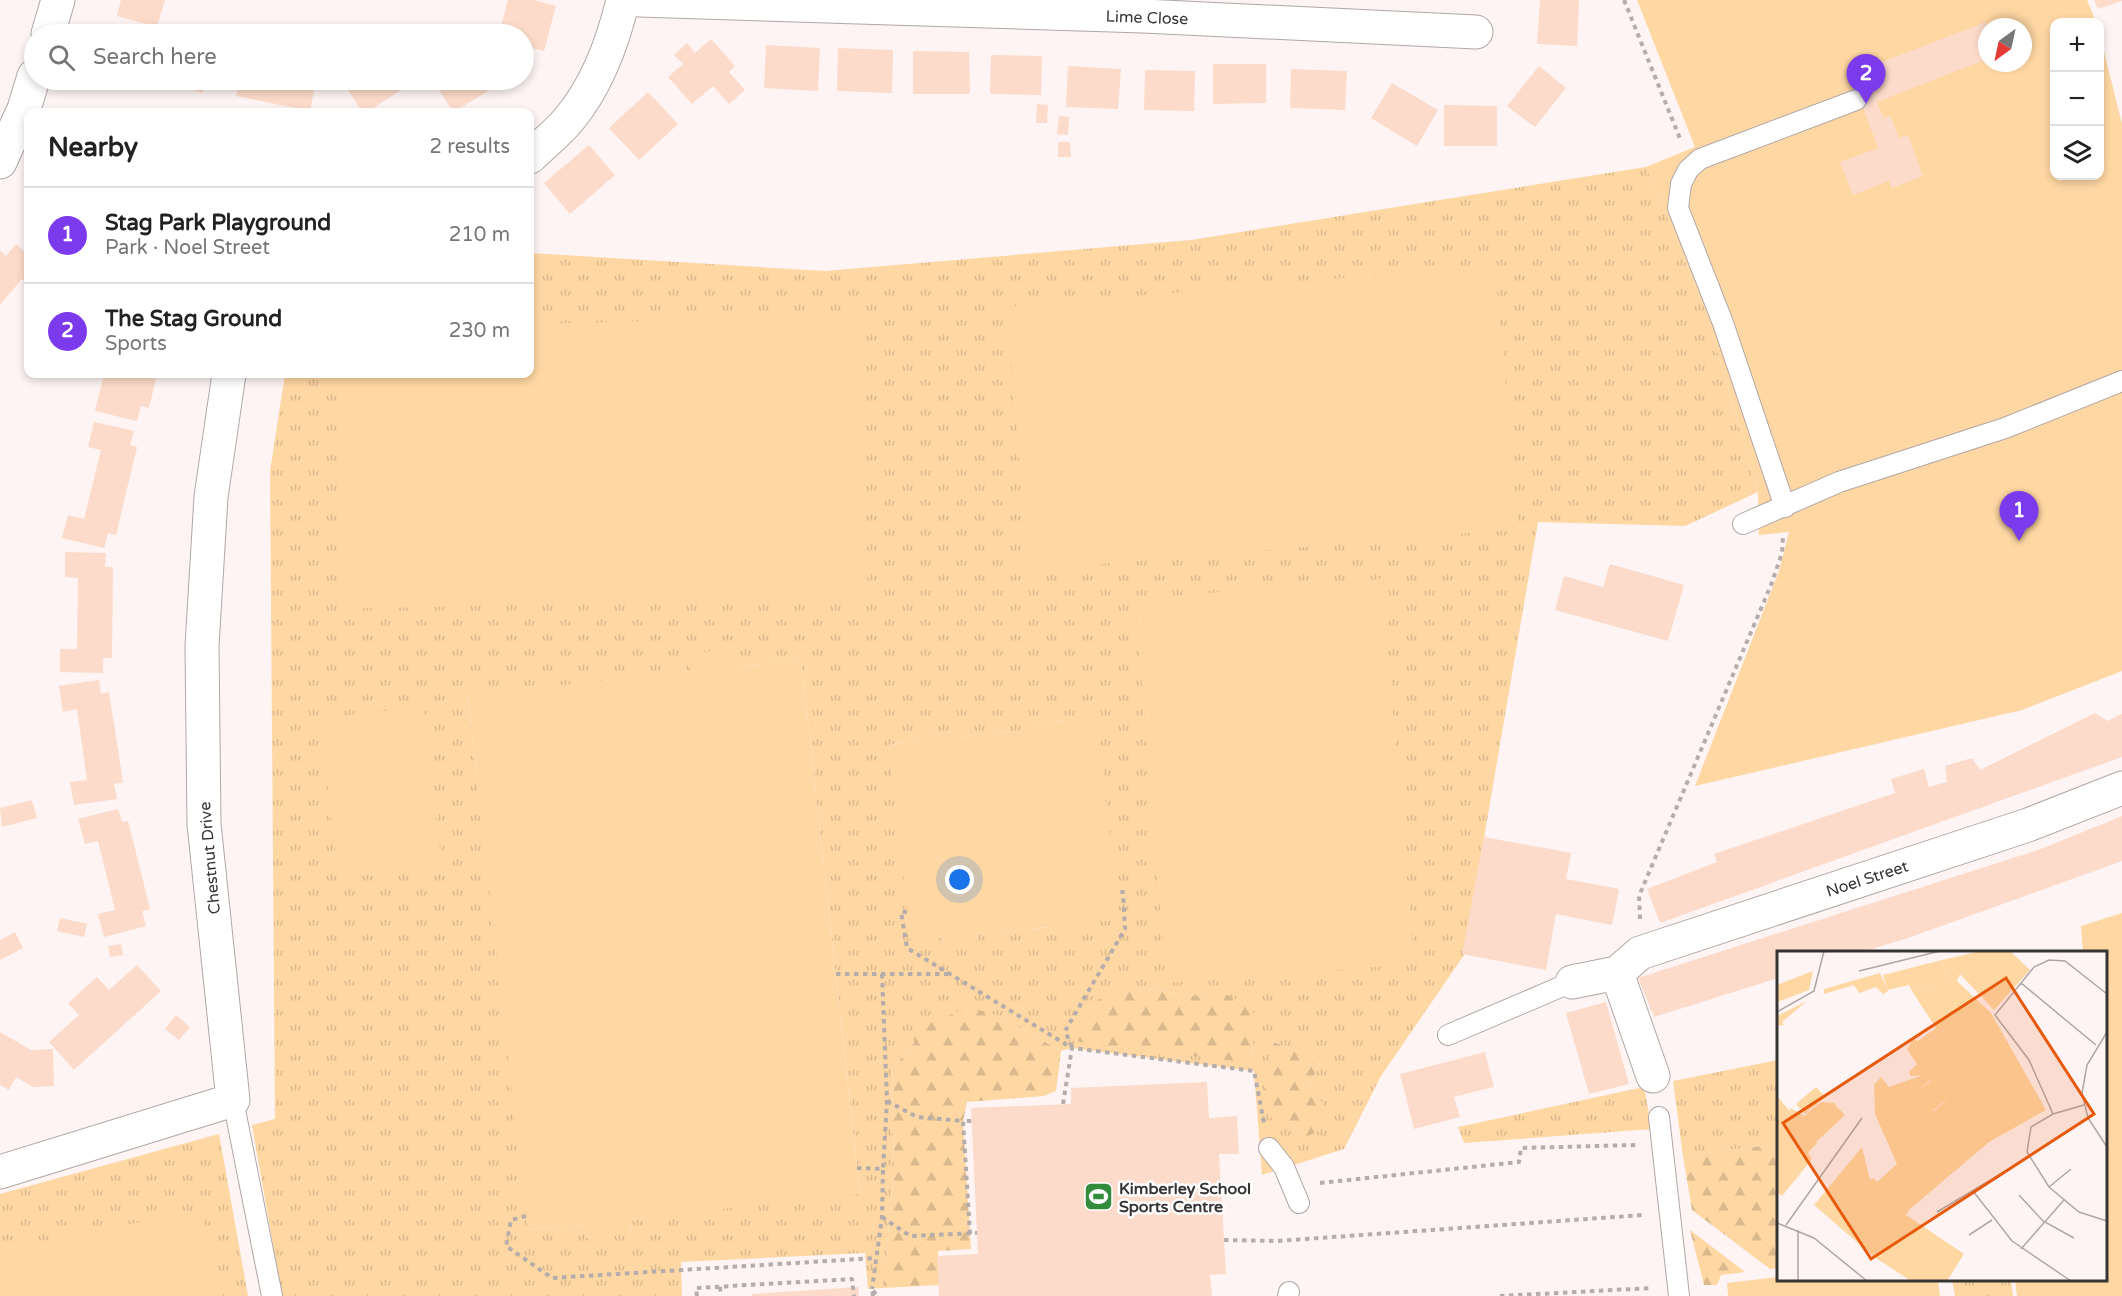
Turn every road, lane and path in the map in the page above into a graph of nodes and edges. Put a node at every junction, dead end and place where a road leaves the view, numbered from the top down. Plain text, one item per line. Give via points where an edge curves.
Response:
1 (58, 0) edge
2 (623, 0) edge
3 (639, 0) edge
4 (1624, 0) edge
5 (1143, 8) edge
6 (51, 24) edge
7 (1476, 32) dead end
8 (32, 90) edge
9 (1856, 100) dead end
10 (29, 108) edge
11 (24, 120) edge
12 (534, 153) edge
13 (0, 162) edge
14 (1688, 170) junction
15 (229, 378) edge
16 (2122, 381) edge
17 (1785, 507) junction
18 (1743, 524) dead end
19 (2122, 788) edge
20 (1116, 892) dead end
21 (907, 912) dead end
22 (1629, 963) junction
23 (836, 974) dead end
24 (882, 974) junction
25 (949, 974) junction
26 (1572, 982) joint
27 (1448, 1035) dead end
28 (1072, 1048) junction
29 (1653, 1076) dead end
30 (233, 1100) junction
31 (886, 1101) junction
32 (1063, 1104) dead end
33 (1659, 1117) dead end
34 (963, 1121) junction
35 (972, 1121) dead end
36 (1662, 1144) junction
37 (1269, 1148) joint
38 (857, 1168) dead end
39 (883, 1169) junction
40 (0, 1172) edge
41 (1296, 1195) joint
42 (1670, 1213) junction
43 (526, 1216) dead end
44 (882, 1217) junction
45 (977, 1233) dead end
46 (970, 1234) junction
47 (1224, 1240) dead end
48 (876, 1258) junction
49 (720, 1287) junction
50 (1672, 1292) edge
51 (1596, 1294) edge
52 (272, 1296) edge
53 (697, 1296) edge
54 (721, 1296) edge
55 (854, 1296) edge
56 (875, 1296) edge
57 (1500, 1296) edge

1 - 6 street
2 - 12 street via 613,42 592,83 570,119
3 - 5 street, Lime Close
4 - 14 path via 1685,151
5 - 7 street, Lime Close
8 - 10 street
9 - 14 lane via 1700,159
11 - 13 street
14 - 17 lane via 1681,184 1678,208 1724,322
15 - 30 street, Chestnut Drive via 211,497 202,646 204,825
16 - 17 lane via 2005,428 1839,482
17 - 18 lane
17 - 22 path via 1782,553 1771,585 1639,896
19 - 22 street, Noel Street via 2028,825
20 - 28 path via 1123,892 1125,929 1065,1031
21 - 25 path via 901,912 907,948
22 - 26 street, Noel Street
22 - 29 street
23 - 24 path
24 - 25 path
24 - 31 path
25 - 28 path
26 - 27 lane
28 - 32 path
28 - 37 path via 1254,1071
30 - 40 street
30 - 52 lane
31 - 34 path via 917,1117
31 - 39 path
33 - 36 lane
34 - 35 path
34 - 46 path
36 - 41 path via 1521,1148 1519,1162
36 - 42 lane
37 - 41 lane via 1284,1167
38 - 39 path
39 - 44 path
42 - 47 path via 1277,1241
42 - 50 lane
43 - 48 path via 511,1220 506,1246 552,1278
44 - 46 path via 910,1236
44 - 48 path
45 - 46 path
48 - 56 path via 872,1289
49 - 53 path via 696,1288
49 - 54 path
49 - 55 path via 852,1279
50 - 51 path
51 - 57 path

